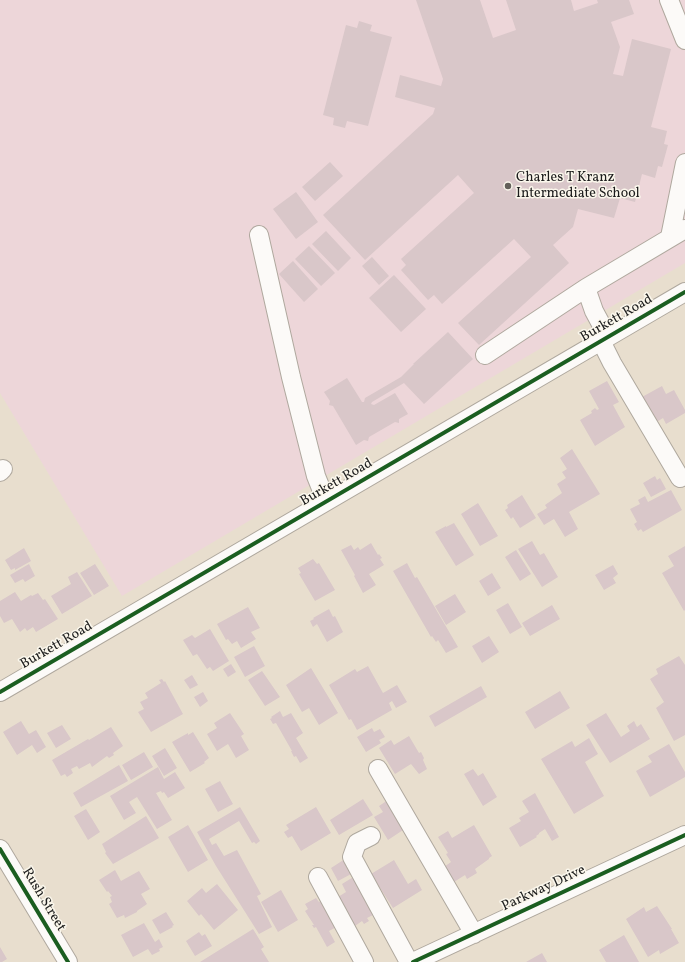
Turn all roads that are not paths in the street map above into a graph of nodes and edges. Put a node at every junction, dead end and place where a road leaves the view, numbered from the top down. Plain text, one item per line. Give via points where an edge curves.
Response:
1 (669, 0) edge
2 (685, 40) edge
3 (685, 162) edge
4 (678, 233) edge
5 (259, 235) dead end
6 (586, 288) junction
7 (685, 292) edge
8 (604, 339) junction
9 (485, 355) dead end
10 (680, 478) dead end
11 (326, 501) junction
12 (0, 692) edge
13 (378, 769) dead end
14 (371, 836) dead end
15 (685, 836) edge
16 (0, 849) edge
17 (318, 877) dead end
18 (474, 934) junction
19 (68, 962) edge
20 (364, 962) edge
21 (409, 962) edge
22 (413, 962) edge

1 - 2 street
3 - 4 street
4 - 6 street
5 - 11 street via 291,377 316,476
6 - 8 street
6 - 9 street
7 - 8 street, Burkett Road
8 - 10 street via 612,363
8 - 11 street, Burkett Road
11 - 12 street, Burkett Road
13 - 18 street
14 - 21 street via 356,843 352,857
15 - 18 street, Parkway Drive
16 - 19 street, Rush Street
17 - 20 street
18 - 22 street, Parkway Drive

